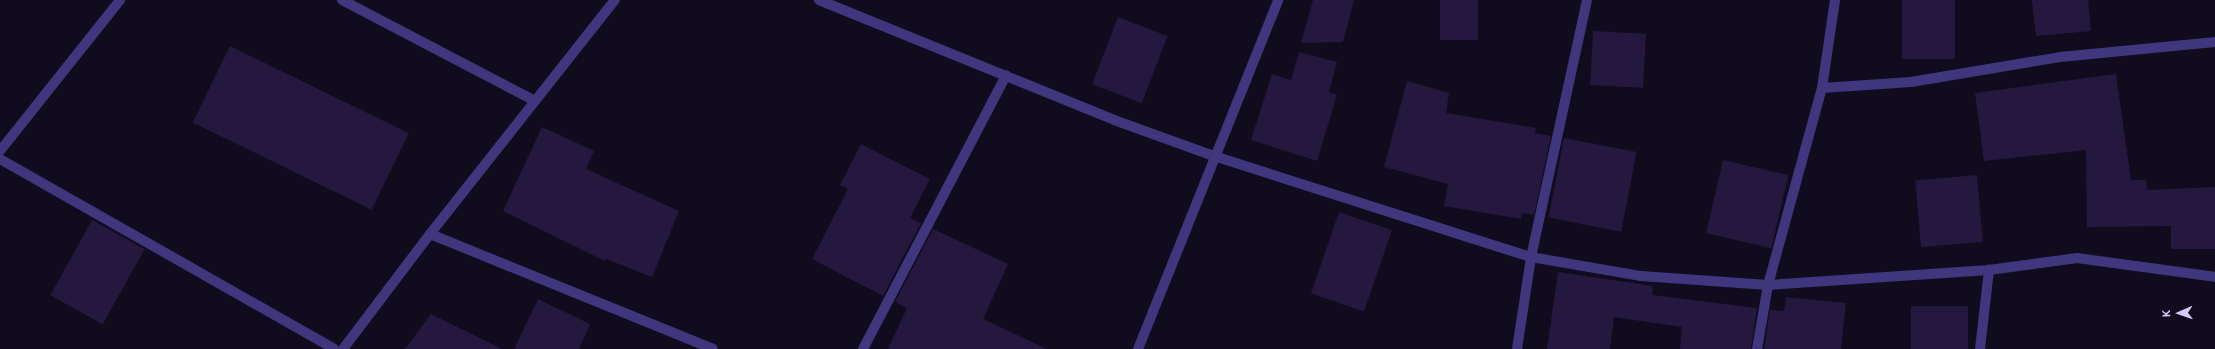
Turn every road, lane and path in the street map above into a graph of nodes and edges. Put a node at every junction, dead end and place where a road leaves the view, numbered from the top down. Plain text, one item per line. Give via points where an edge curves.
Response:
1 (120, 0) edge
2 (342, 0) edge
3 (615, 0) edge
4 (819, 0) edge
5 (1278, 0) edge
6 (1587, 0) edge
7 (1835, 0) edge
8 (2215, 42) edge
9 (1006, 75) junction
10 (1822, 88) junction
11 (535, 101) junction
12 (0, 151) edge
13 (1217, 157) junction
14 (0, 159) edge
15 (430, 234) junction
16 (1531, 258) junction
17 (1989, 270) junction
18 (2215, 277) edge
19 (1768, 285) junction
20 (334, 349) edge
21 (343, 349) edge
22 (713, 349) edge
23 (863, 349) edge
24 (1138, 349) edge
25 (1517, 349) edge
26 (1757, 349) edge
27 (1980, 349) edge

1 - 12 street
2 - 11 street
3 - 11 street
4 - 9 street
5 - 13 street
6 - 16 street
7 - 10 street
8 - 10 street via 2060,57 1911,82
9 - 13 street via 1114,120
9 - 23 street
10 - 19 street
11 - 15 street
13 - 16 street
13 - 24 street
14 - 20 street
15 - 21 street
15 - 22 street
16 - 19 street via 1641,276
16 - 25 street
17 - 18 street via 2077,258
17 - 19 street
17 - 27 street
19 - 26 street

